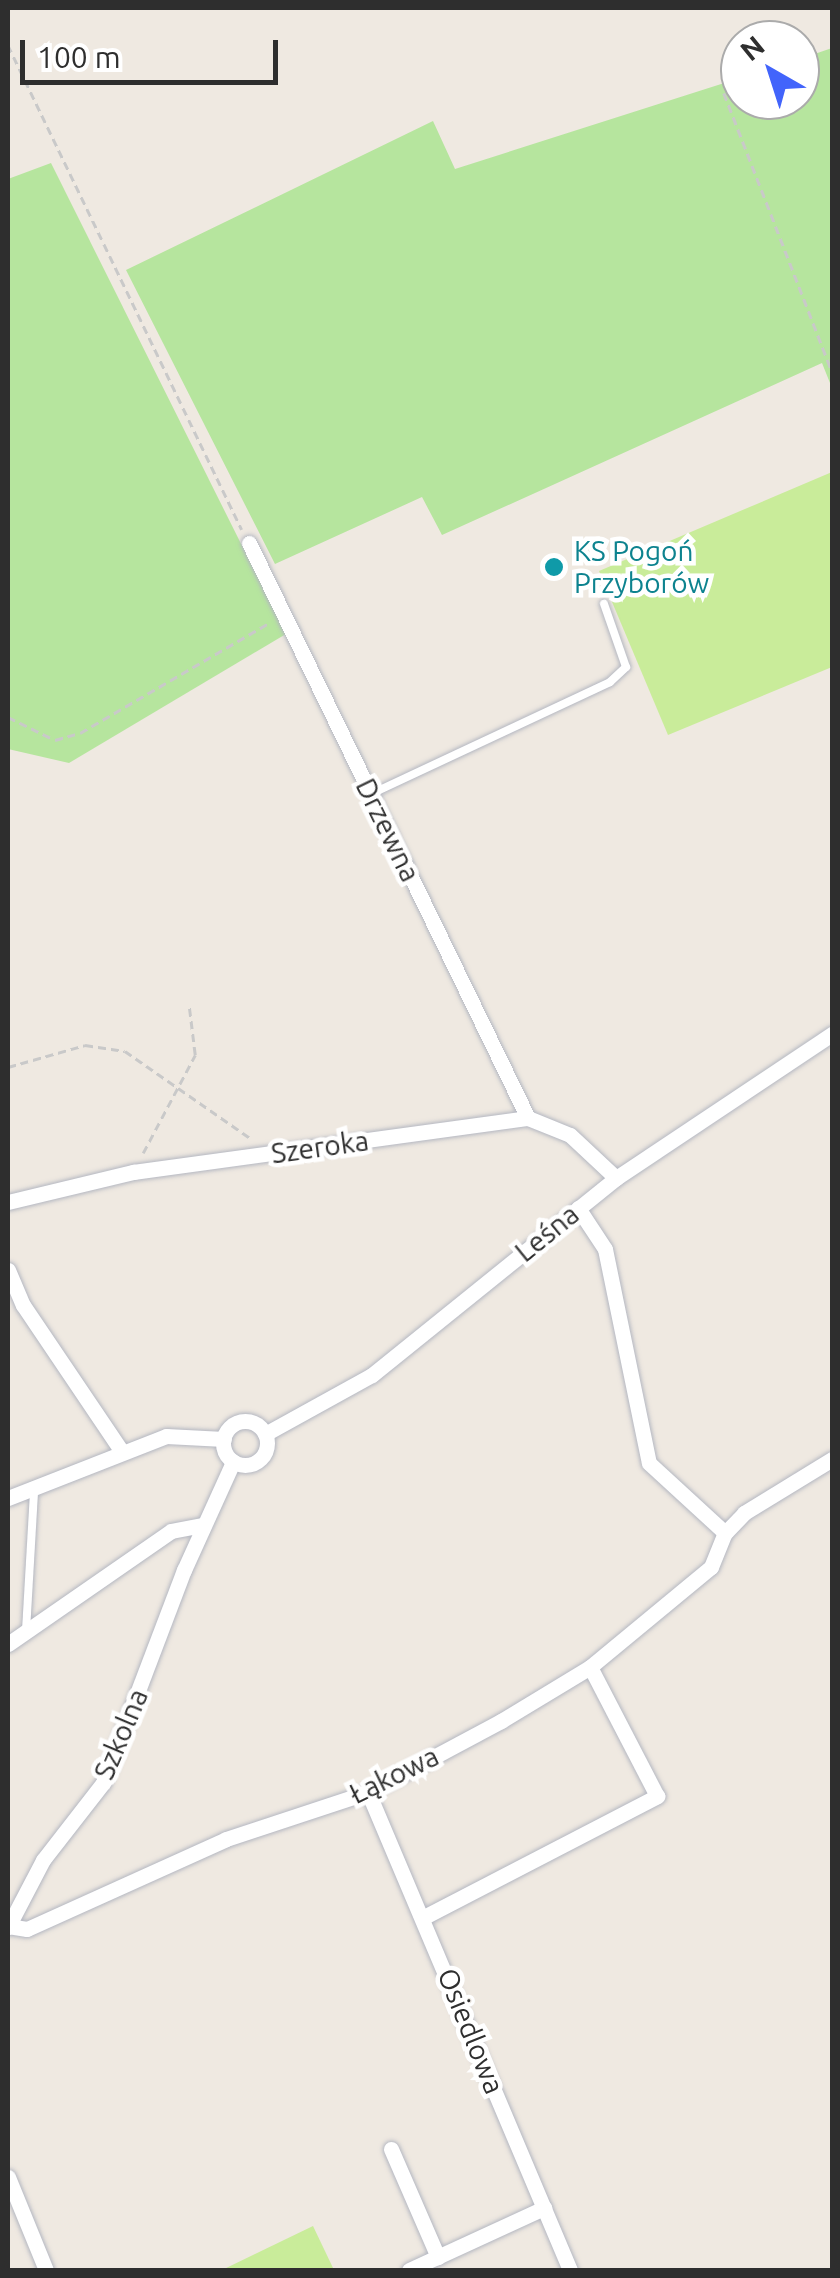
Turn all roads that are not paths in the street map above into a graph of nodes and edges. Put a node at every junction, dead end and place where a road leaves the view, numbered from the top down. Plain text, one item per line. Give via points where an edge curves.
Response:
1 (249, 543) road end
2 (604, 604) dead end
3 (370, 794) junction
4 (832, 1034) edge
5 (528, 1118) junction
6 (616, 1178) junction
7 (8, 1202) edge
8 (578, 1208) junction
9 (8, 1270) edge
10 (15, 1306) edge
11 (266, 1434) junction
12 (224, 1439) junction
13 (122, 1452) junction
14 (832, 1459) edge
15 (234, 1462) junction
16 (34, 1490) junction
17 (8, 1498) edge
18 (203, 1525) junction
19 (725, 1533) junction
20 (26, 1631) junction
21 (8, 1644) edge
22 (590, 1667) junction
23 (368, 1792) junction
24 (424, 1918) junction
25 (8, 1926) edge
26 (391, 2149) dead end
27 (8, 2177) edge
28 (544, 2208) junction
29 (438, 2257) junction
30 (46, 2270) edge
31 (409, 2270) edge
32 (570, 2270) edge

1 - 3 street, Drzewna
2 - 3 lane via 626,666 610,682
3 - 5 street, Drzewna
4 - 6 street, Leśna
5 - 6 street via 570,1135
5 - 7 street, Szeroka via 133,1172
6 - 8 street, Leśna
8 - 11 street, Leśna via 372,1375
8 - 19 street via 605,1248 649,1463
9 - 10 street
10 - 13 street
11 - 12 street via 242,1421
11 - 15 street via 260,1460
12 - 13 street via 166,1436
12 - 15 street
13 - 16 street
14 - 19 street via 744,1513
15 - 18 street
16 - 17 street
16 - 20 lane
18 - 20 street via 171,1531
18 - 25 street, Szkolna via 104,1784 43,1860
19 - 22 street, Łąkowa via 711,1567
20 - 21 street
22 - 23 street, Łąkowa
22 - 24 street via 657,1796
23 - 24 street, Osiedlowa
23 - 25 street, Łąkowa via 226,1838 26,1929
24 - 28 street, Osiedlowa
26 - 29 street
27 - 30 street
28 - 29 street
28 - 32 street, Osiedlowa
29 - 31 street

